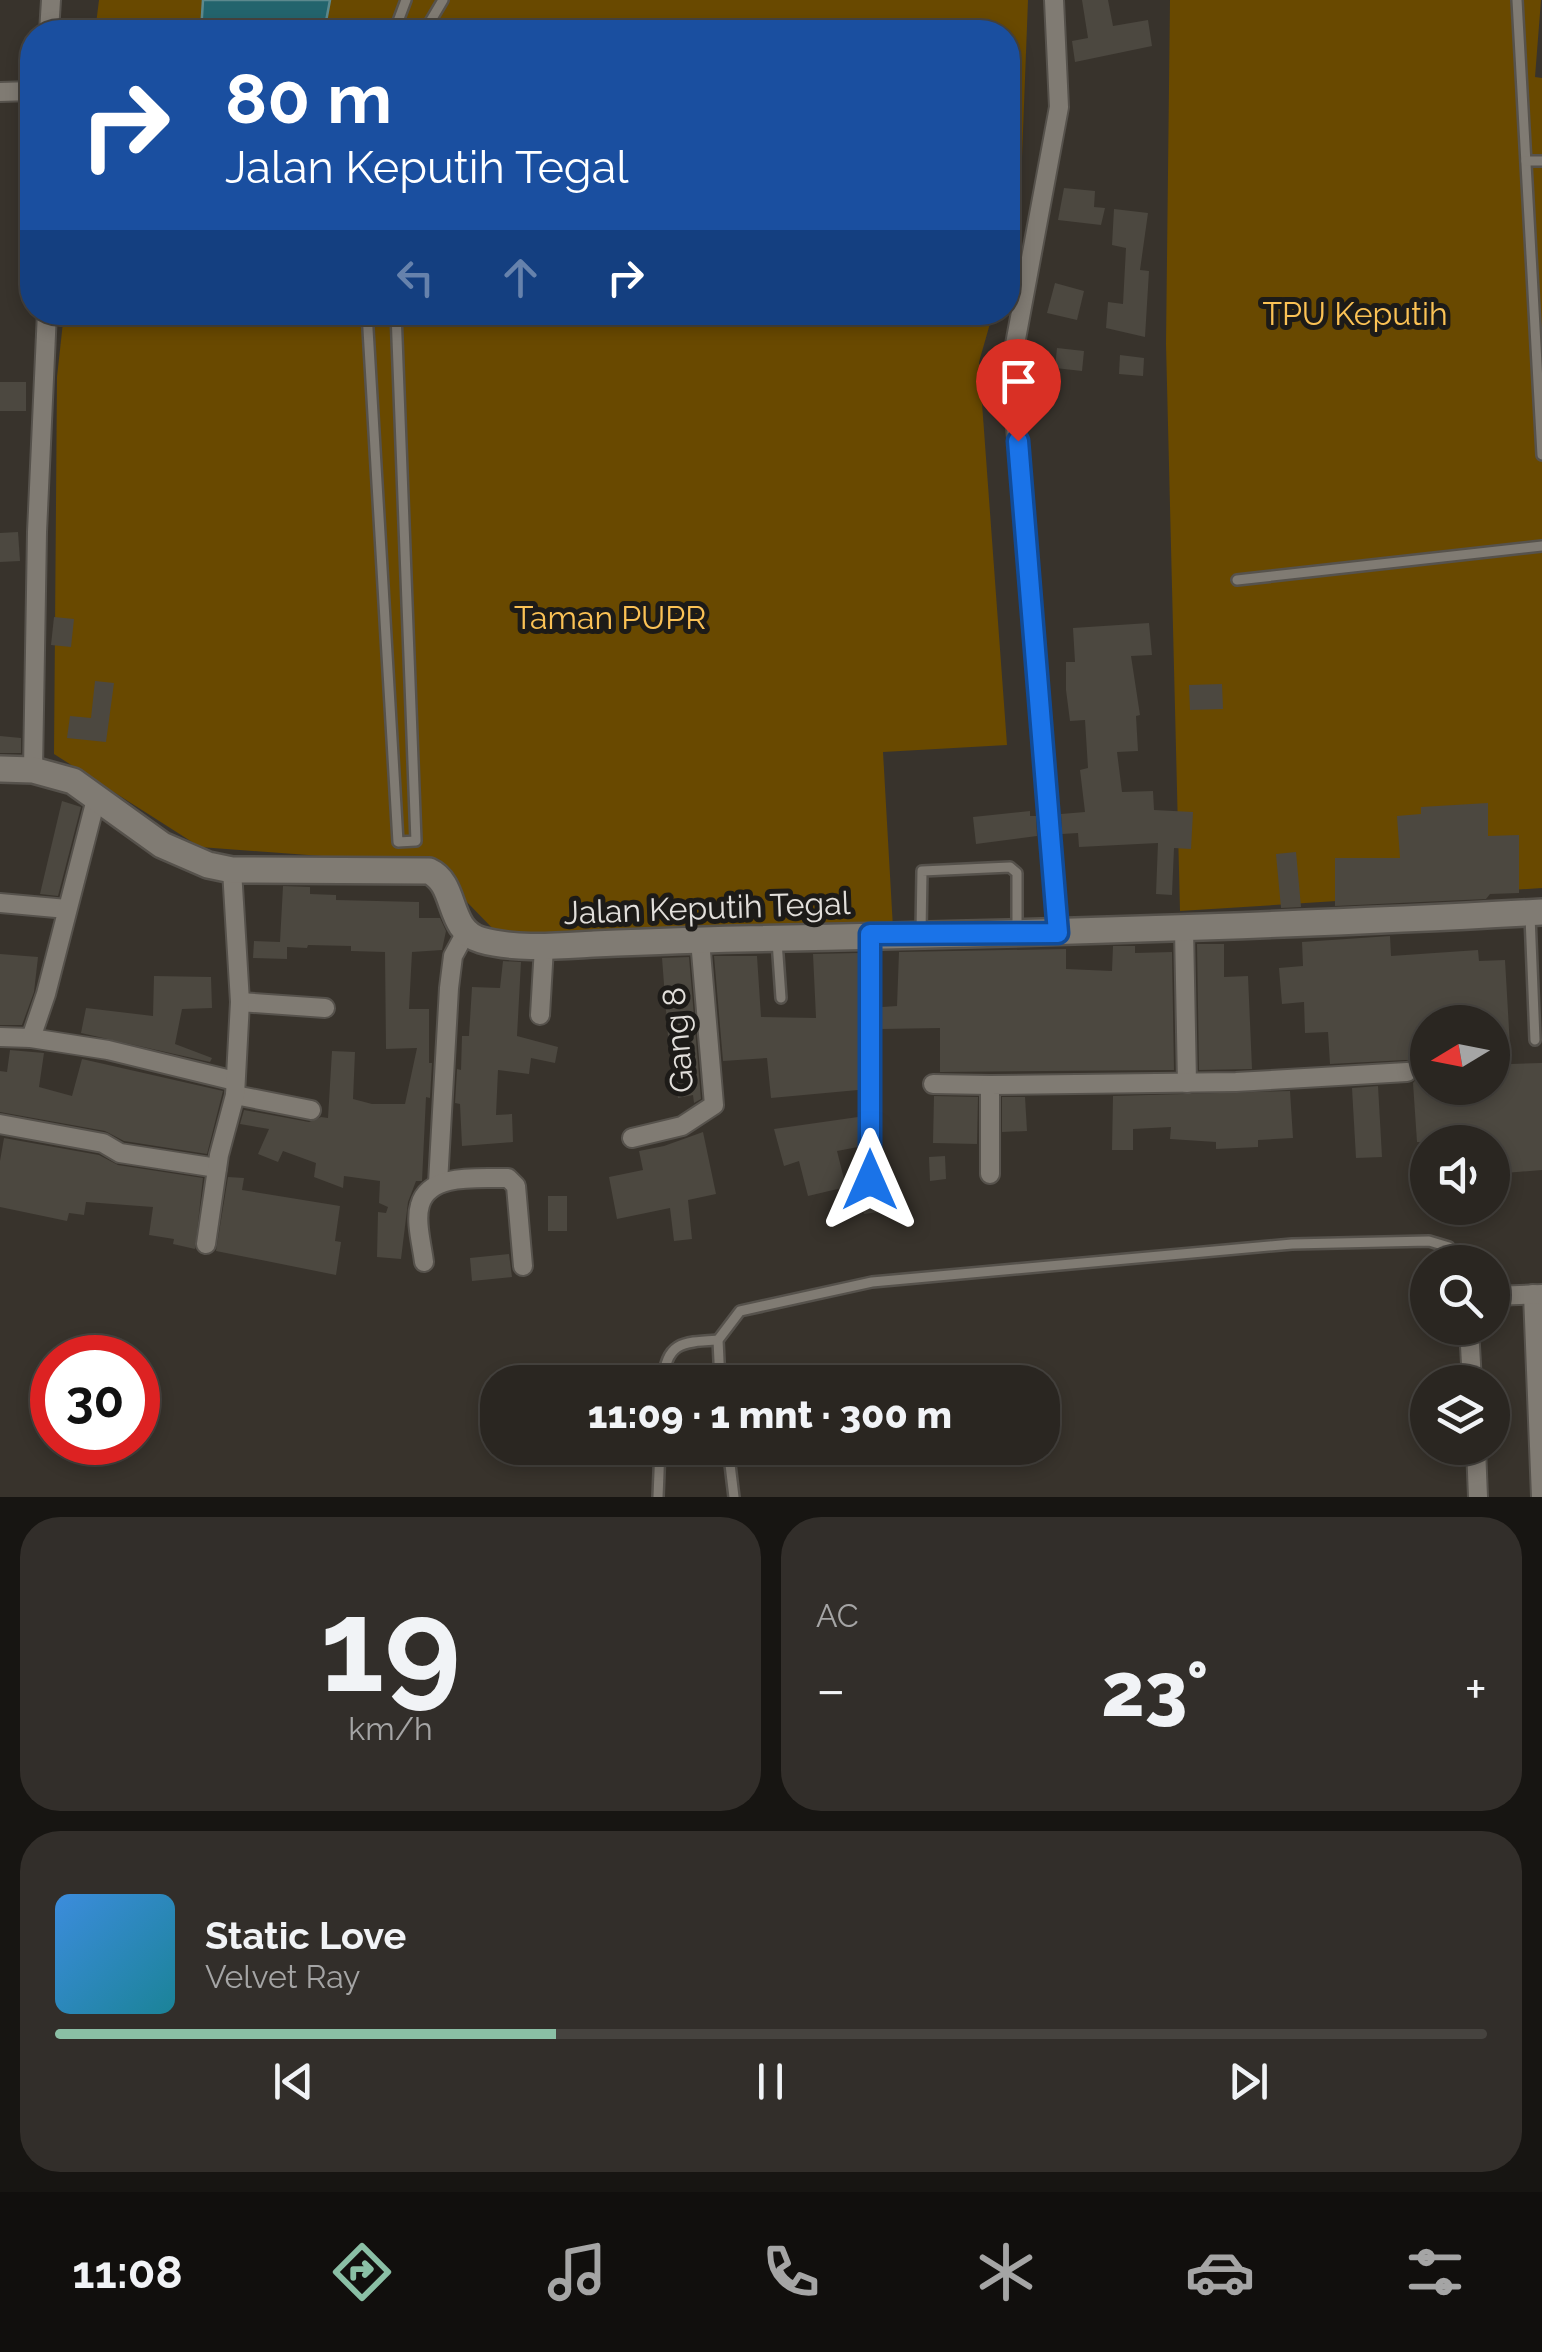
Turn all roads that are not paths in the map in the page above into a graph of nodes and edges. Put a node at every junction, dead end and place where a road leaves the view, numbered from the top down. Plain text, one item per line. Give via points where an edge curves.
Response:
1 (1054, 0) edge
2 (1516, 0) edge
3 (1542, 160) edge
4 (1526, 161) junction
5 (1020, 322) edge
6 (45, 325) edge
7 (368, 325) edge
8 (396, 325) edge
9 (1019, 325) edge
10 (1542, 456) edge
11 (1542, 546) edge
12 (1237, 580) dead end
13 (408, 659) junction
14 (387, 664) junction
15 (0, 769) edge
16 (33, 770) junction
17 (96, 799) junction
18 (232, 870) junction
19 (0, 903) edge
20 (67, 909) junction
21 (1536, 913) edge
22 (1184, 930) junction
23 (466, 932) junction
24 (1058, 933) junction
25 (870, 934) junction
26 (1017, 934) junction
27 (921, 935) junction
28 (777, 938) junction
29 (700, 940) junction
30 (544, 947) junction
31 (781, 998) dead end
32 (240, 1002) junction
33 (325, 1008) dead end
34 (540, 1014) dead end
35 (0, 1037) edge
36 (30, 1038) junction
37 (1535, 1040) dead end
38 (1407, 1072) dead end
39 (1187, 1082) junction
40 (933, 1084) dead end
41 (990, 1085) junction
42 (235, 1088) junction
43 (312, 1110) dead end
44 (0, 1124) edge
45 (632, 1138) dead end
46 (216, 1168) junction
47 (990, 1174) dead end
48 (870, 1180) dead end
49 (438, 1183) junction
50 (206, 1244) dead end
51 (1442, 1245) edge
52 (424, 1262) dead end
53 (523, 1266) dead end
54 (1537, 1294) edge
55 (1510, 1295) edge
56 (718, 1340) junction
57 (665, 1365) edge
58 (719, 1365) edge
59 (659, 1465) edge
60 (730, 1465) edge
61 (1477, 1465) edge
62 (658, 1497) edge
63 (734, 1497) edge
64 (1478, 1497) edge
65 (1541, 1497) edge

1 - 5 street via 1059,108
2 - 4 lane
3 - 4 lane
4 - 10 lane
6 - 16 street
7 - 14 lane
8 - 13 lane
9 - 24 street via 1012,366
11 - 12 lane
13 - 14 lane
13 - 14 lane via 416,841 398,842
15 - 16 main road
16 - 17 main road via 72,781
17 - 18 main road via 162,845
17 - 20 street
18 - 23 main road via 429,871 441,878
18 - 32 street
19 - 20 street
20 - 36 street
21 - 22 main road, Jalan Keputih Tegal
21 - 37 lane
22 - 24 main road, Jalan Keputih Tegal
22 - 39 street
23 - 30 main road, Jalan Keputih Tegal via 478,940
23 - 49 street via 453,956 449,988
24 - 26 main road, Jalan Keputih Tegal
25 - 27 main road, Jalan Keputih Tegal
25 - 28 main road, Jalan Keputih Tegal
25 - 48 street
26 - 27 main road, Jalan Keputih Tegal
26 - 27 lane via 1018,872 1010,867 922,871
28 - 29 main road, Jalan Keputih Tegal
28 - 31 lane
29 - 30 main road, Jalan Keputih Tegal
29 - 45 street, Gang 8 via 714,1105 682,1126
30 - 34 street
32 - 33 street
32 - 42 street
35 - 36 street
36 - 42 street via 154,1060
38 - 39 street
39 - 41 street
40 - 41 street
41 - 47 street
42 - 43 street
42 - 46 street
44 - 46 street
46 - 50 street
49 - 52 street via 418,1209
49 - 53 street via 513,1180
51 - 56 lane via 1292,1244 872,1282 746,1308
54 - 55 street
54 - 65 street
56 - 57 lane via 688,1342
56 - 58 lane
59 - 62 lane
60 - 63 lane
61 - 64 street

